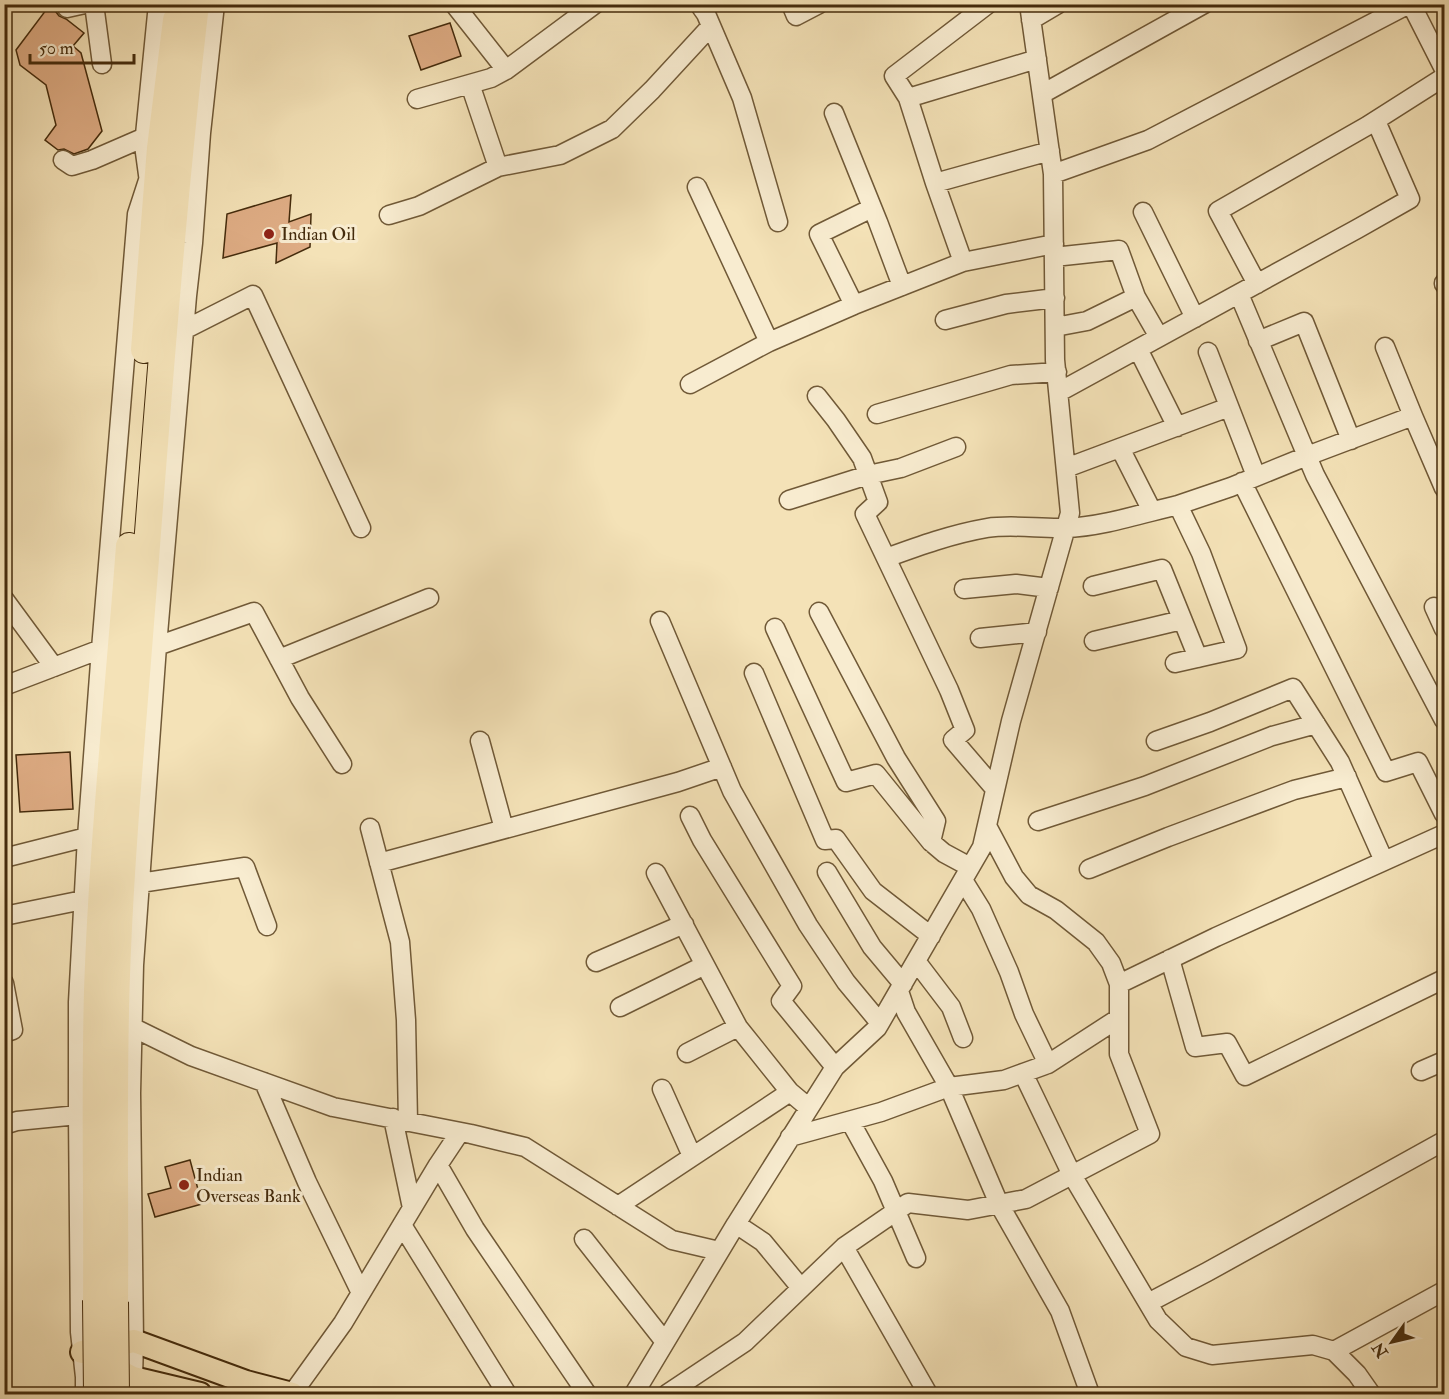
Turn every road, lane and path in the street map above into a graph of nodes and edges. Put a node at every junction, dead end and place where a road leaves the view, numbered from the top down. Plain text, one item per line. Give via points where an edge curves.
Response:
1 (85, 4) edge
2 (94, 4) edge
3 (158, 4) edge
4 (178, 4) edge
5 (196, 4) edge
6 (215, 4) edge
7 (454, 4) edge
8 (699, 4) edge
9 (791, 4) edge
10 (819, 4) edge
11 (988, 4) edge
12 (1058, 4) edge
13 (1204, 4) edge
14 (1410, 4) edge
15 (587, 7) edge
16 (66, 8) dead end
17 (1030, 12) edge
18 (711, 26) junction
19 (1037, 59) junction
20 (102, 64) dead end
21 (506, 69) junction
22 (1444, 69) edge
23 (1444, 77) edge
24 (470, 84) junction
25 (1042, 94) junction
26 (908, 98) junction
27 (417, 99) dead end
28 (834, 113) dead end
29 (1376, 121) junction
30 (159, 138) junction
31 (1050, 152) junction
32 (63, 160) dead end
33 (498, 167) junction
34 (1053, 174) junction
35 (934, 183) junction
36 (697, 187) dead end
37 (872, 208) junction
38 (1143, 212) dead end
39 (146, 215) junction
40 (389, 215) dead end
41 (778, 222) dead end
42 (1054, 250) junction
43 (963, 262) junction
44 (1257, 284) junction
45 (902, 286) junction
46 (178, 291) junction
47 (1239, 294) junction
48 (1136, 297) junction
49 (1055, 298) junction
50 (854, 305) junction
51 (1195, 318) junction
52 (945, 320) dead end
53 (1055, 327) junction
54 (177, 328) junction
55 (1159, 337) junction
56 (1258, 341) junction
57 (769, 342) junction
58 (1385, 347) dead end
59 (1138, 349) junction
60 (1208, 352) dead end
61 (1057, 372) junction
62 (690, 384) dead end
63 (1059, 392) junction
64 (817, 396) dead end
65 (1229, 407) junction
66 (877, 414) dead end
67 (1413, 416) junction
68 (1177, 427) junction
69 (1351, 440) junction
70 (956, 447) dead end
71 (1120, 448) junction
72 (1307, 456) junction
73 (1066, 468) junction
74 (868, 475) junction
75 (1249, 479) junction
76 (1444, 488) edge
77 (789, 500) dead end
78 (1178, 505) junction
79 (1152, 511) junction
80 (361, 528) dead end
81 (1066, 528) junction
82 (886, 558) junction
83 (1093, 586) dead end
84 (1049, 588) junction
85 (964, 589) dead end
86 (429, 598) dead end
87 (4, 599) edge
88 (1434, 608) dead end
89 (819, 612) dead end
90 (1182, 620) junction
91 (660, 621) dead end
92 (775, 628) dead end
93 (1444, 629) edge
94 (1037, 632) junction
95 (980, 638) dead end
96 (1094, 641) dead end
97 (156, 646) junction
98 (101, 649) junction
99 (1198, 658) junction
100 (279, 659) junction
101 (1175, 663) dead end
102 (54, 667) junction
103 (754, 673) dead end
104 (4, 686) edge
105 (1444, 720) edge
106 (1316, 724) junction
107 (480, 741) dead end
108 (1156, 741) dead end
109 (342, 764) dead end
110 (722, 767) junction
111 (1347, 777) junction
112 (995, 789) junction
113 (1444, 814) edge
114 (690, 816) dead end
115 (1038, 821) dead end
116 (987, 826) junction
117 (370, 828) dead end
118 (504, 829) junction
119 (1444, 834) edge
120 (87, 837) junction
121 (931, 842) junction
122 (4, 858) edge
123 (1384, 861) junction
124 (379, 863) junction
125 (1089, 870) dead end
126 (827, 872) dead end
127 (656, 873) dead end
128 (967, 874) junction
129 (140, 883) junction
130 (83, 900) junction
131 (4, 916) edge
132 (684, 924) junction
133 (267, 926) dead end
134 (931, 936) junction
135 (1170, 959) junction
136 (916, 961) junction
137 (596, 962) dead end
138 (705, 965) junction
139 (1444, 979) edge
140 (4, 982) edge
141 (1119, 984) junction
142 (901, 987) junction
143 (620, 1007) dead end
144 (1119, 1018) junction
145 (880, 1023) junction
146 (132, 1027) junction
147 (738, 1028) junction
148 (4, 1033) edge
149 (963, 1038) dead end
150 (687, 1053) dead end
151 (1444, 1061) edge
152 (1048, 1064) junction
153 (835, 1067) junction
154 (1421, 1071) dead end
155 (1023, 1073) junction
156 (264, 1082) junction
157 (949, 1087) junction
158 (662, 1089) dead end
159 (789, 1092) junction
160 (808, 1108) junction
161 (78, 1115) junction
162 (400, 1120) junction
163 (850, 1121) junction
164 (4, 1125) edge
165 (460, 1132) junction
166 (790, 1137) junction
167 (1444, 1141) edge
168 (692, 1156) junction
169 (438, 1165) junction
170 (1072, 1175) junction
171 (999, 1204) junction
172 (618, 1206) junction
173 (412, 1209) junction
174 (896, 1211) junction
175 (736, 1224) junction
176 (402, 1225) junction
177 (584, 1239) dead end
178 (844, 1247) junction
179 (719, 1251) junction
180 (916, 1258) dead end
181 (801, 1288) junction
182 (1444, 1291) edge
183 (360, 1293) junction
184 (105, 1301) junction
185 (1148, 1303) junction
186 (134, 1341) junction
187 (665, 1342) junction
188 (1334, 1351) junction
189 (82, 1352) junction
190 (128, 1389) edge
191 (292, 1394) edge
192 (85, 1395) edge
193 (97, 1395) edge
194 (200, 1395) edge
195 (507, 1395) edge
196 (587, 1395) edge
197 (634, 1395) edge
198 (667, 1395) edge
199 (928, 1395) edge
200 (1090, 1395) edge
201 (1371, 1395) edge

1 - 16 street
2 - 20 street
3 - 30 street
4 - 30 highway
5 - 30 highway
6 - 46 street via 193,243
7 - 21 street
8 - 18 street
9 - 10 street via 796,16
11 - 26 street via 894,76
12 - 17 street
13 - 25 street
14 - 22 street
14 - 34 street via 1148,140
15 - 21 street
17 - 19 street
18 - 33 street via 612,129 560,154
18 - 41 street via 742,98
19 - 25 street
19 - 26 street
21 - 24 street
23 - 29 street
24 - 27 street
24 - 33 street
25 - 31 street
26 - 35 street
28 - 37 street
29 - 44 street via 1410,199
29 - 44 street via 1218,211
30 - 32 street via 72,166
30 - 39 highway
30 - 39 street via 149,177
30 - 46 highway
31 - 34 street
31 - 35 street
33 - 40 street via 419,206
34 - 42 street
35 - 43 street
36 - 57 street
37 - 45 street
37 - 50 street via 819,234
38 - 51 street
39 - 98 street
39 - 184 highway via 103,878 96,1051 97,1206
42 - 43 street
42 - 48 street via 1119,250
42 - 49 street
43 - 45 street
44 - 47 street
45 - 50 street
46 - 54 highway
47 - 51 street
47 - 56 street
48 - 53 street via 1087,321
48 - 55 street
49 - 52 street via 1006,304
49 - 53 street
50 - 57 street
51 - 55 street
53 - 61 street
54 - 80 street via 253,295
54 - 97 street
54 - 184 highway via 126,820
55 - 59 street
56 - 69 street via 1304,322
56 - 72 street
57 - 62 street
58 - 67 street
59 - 63 street
59 - 68 street
60 - 65 street
61 - 63 street
61 - 66 street via 1011,375
63 - 73 street
64 - 74 street via 862,458
65 - 68 street
65 - 75 street
67 - 69 street
67 - 76 street
68 - 71 street
69 - 72 street
70 - 74 street via 901,468
71 - 73 street
71 - 79 street
72 - 75 street
72 - 105 street
73 - 81 street via 1070,513
74 - 77 street
74 - 82 street via 878,502 865,514
75 - 78 street
75 - 113 street via 1386,772 1418,762
78 - 79 street
78 - 99 street via 1201,553 1237,649
79 - 81 street
81 - 82 street via 990,528 953,535
81 - 84 street
82 - 112 street via 965,730 953,740
83 - 90 street via 1162,568
84 - 85 street via 1016,584
84 - 94 street
86 - 100 street
87 - 102 street
88 - 93 street
89 - 121 street via 896,758 936,821
90 - 96 street
90 - 99 street
91 - 110 street
92 - 121 street via 846,783 876,774
94 - 95 street
94 - 112 street
97 - 100 street via 254,612
97 - 129 street
98 - 102 street
98 - 120 street
99 - 101 street
100 - 109 street
102 - 104 street
103 - 134 street via 825,840 836,839 873,891
106 - 108 street via 1293,688
106 - 111 street
106 - 115 street via 1272,736 1145,786
107 - 118 street
110 - 118 street
110 - 145 street via 808,926
111 - 123 street
111 - 125 street via 1294,790
112 - 116 street
114 - 153 street via 792,986 781,1001
116 - 128 street via 982,847
116 - 141 street via 1014,877 1029,895 1056,910 1096,942
117 - 124 street
118 - 124 street
119 - 123 street
120 - 122 street
120 - 130 street
121 - 128 street
123 - 135 street
124 - 162 street via 400,942 406,1020
126 - 142 street
127 - 132 street
128 - 134 street
128 - 152 street
129 - 133 street via 245,867
129 - 146 street
130 - 131 street
130 - 161 street
132 - 137 street
132 - 138 street
134 - 136 street
135 - 139 street via 1195,1047 1227,1043 1245,1076
135 - 141 street
136 - 142 street
136 - 149 street via 951,1007
138 - 143 street
138 - 147 street
140 - 148 street via 13,1030
141 - 144 street
142 - 145 street
142 - 157 street via 906,1012
144 - 152 street
144 - 170 street via 1119,1054 1150,1134
145 - 153 street
146 - 156 street via 191,1056
146 - 186 street
147 - 150 street
147 - 159 street
151 - 154 street
152 - 155 street
153 - 160 street
155 - 157 street via 1004,1080
155 - 170 street
156 - 162 street via 333,1107
156 - 183 street
157 - 163 street
157 - 171 street
158 - 168 street
159 - 160 street
159 - 168 street
160 - 166 street
161 - 164 street
161 - 189 street
162 - 165 street
162 - 173 street
163 - 166 street
163 - 174 street
165 - 169 street
165 - 172 street via 525,1147
166 - 175 street
167 - 185 street
168 - 172 street
169 - 173 street
169 - 196 street
170 - 171 street via 1026,1199
170 - 185 street
171 - 174 street via 968,1210 908,1203
171 - 200 street via 1060,1311
172 - 179 street via 672,1240
173 - 176 street
174 - 178 street
174 - 180 street
175 - 179 street
175 - 181 street via 763,1242
176 - 183 street
176 - 195 street
177 - 187 street
178 - 181 street
178 - 199 street
179 - 187 street
181 - 198 street via 745,1342
182 - 188 street
183 - 191 street
184 - 190 highway, bridge
184 - 193 highway, bridge
185 - 188 street via 1158,1320 1186,1347 1212,1355 1313,1345
186 - 189 main road
186 - 190 street
186 - 191 main road via 246,1382
187 - 197 street
188 - 201 street
189 - 190 main road
189 - 192 street
190 - 194 main road

